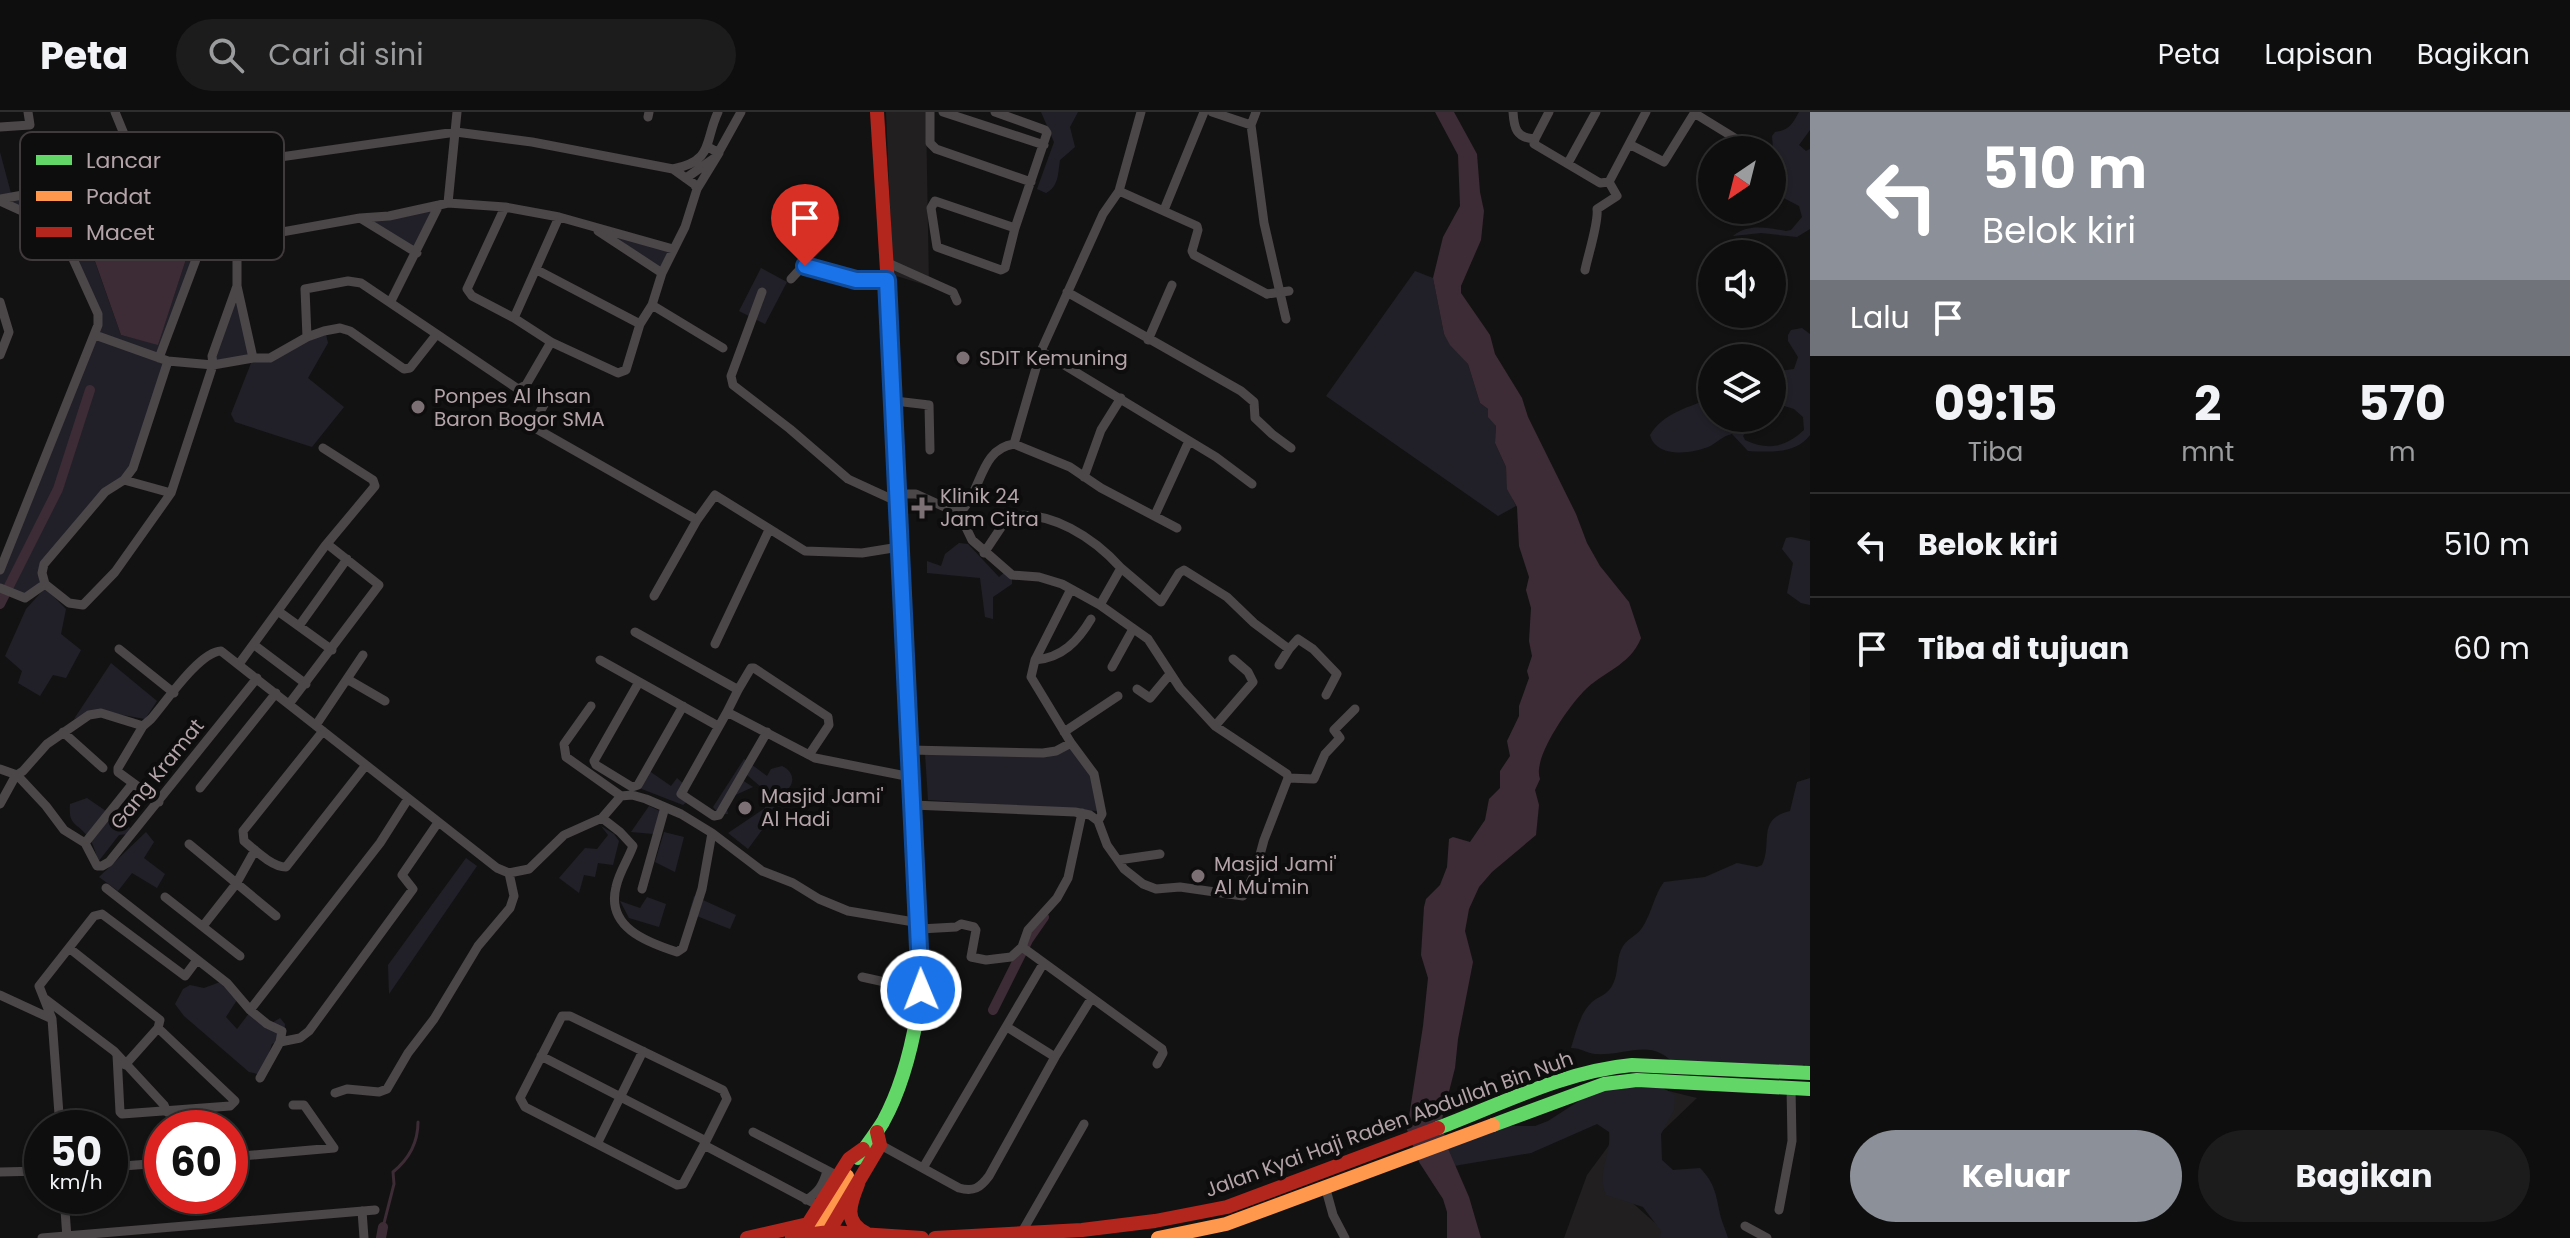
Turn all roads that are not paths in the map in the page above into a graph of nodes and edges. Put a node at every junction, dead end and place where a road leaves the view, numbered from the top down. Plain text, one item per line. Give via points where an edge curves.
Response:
1 (28, 112) edge
2 (115, 112) edge
3 (457, 112) edge
4 (718, 112) edge
5 (877, 112) edge
6 (930, 112) edge
7 (943, 112) edge
8 (995, 112) edge
9 (1141, 112) edge
10 (1204, 112) edge
11 (1212, 112) edge
12 (1256, 112) edge
13 (1513, 112) edge
14 (1549, 112) edge
15 (1596, 112) edge
16 (1646, 112) edge
17 (1694, 112) edge
18 (738, 113) edge
19 (1251, 125) junction
20 (0, 127) edge
21 (123, 132) edge
22 (456, 132) junction
23 (1732, 136) edge
24 (1535, 139) junction
25 (1629, 144) junction
26 (1044, 145) junction
27 (708, 147) junction
28 (719, 153) junction
29 (284, 157) edge
30 (1568, 163) junction
31 (673, 169) junction
32 (686, 178) junction
33 (1031, 182) junction
34 (1609, 182) junction
35 (697, 189) junction
36 (1119, 191) junction
37 (20, 196) edge
38 (0, 200) edge
39 (444, 204) junction
40 (505, 207) junction
41 (20, 209) edge
42 (1164, 210) junction
43 (559, 217) junction
44 (360, 218) junction
45 (591, 226) junction
46 (1015, 228) junction
47 (284, 232) edge
48 (673, 249) junction
49 (417, 253) junction
50 (74, 260) edge
51 (195, 260) edge
52 (237, 260) edge
53 (886, 262) junction
54 (537, 270) junction
55 (1585, 270) dead end
56 (662, 273) junction
57 (791, 279) dead end
58 (887, 280) junction
59 (1172, 285) dead end
60 (237, 286) junction
61 (762, 292) dead end
62 (1067, 292) junction
63 (1300, 293) dead end
64 (391, 301) junction
65 (957, 301) dead end
66 (0, 302) edge
67 (652, 305) junction
68 (514, 318) junction
69 (1286, 319) dead end
70 (640, 324) junction
71 (95, 335) junction
72 (436, 335) junction
73 (307, 337) junction
74 (1148, 340) junction
75 (551, 342) junction
76 (723, 348) dead end
77 (1041, 351) junction
78 (0, 355) edge
79 (253, 358) junction
80 (163, 360) junction
81 (213, 365) junction
82 (549, 396) dead end
83 (1121, 398) junction
84 (895, 401) junction
85 (1189, 441) junction
86 (1014, 444) junction
87 (323, 448) dead end
88 (1291, 448) dead end
89 (930, 450) dead end
90 (1084, 477) junction
91 (124, 480) junction
92 (1252, 484) dead end
93 (171, 493) junction
94 (898, 498) junction
95 (958, 511) junction
96 (1155, 515) junction
97 (697, 520) junction
98 (1177, 528) dead end
99 (769, 530) junction
100 (331, 547) dead end
101 (899, 547) junction
102 (984, 553) junction
103 (347, 559) junction
104 (1121, 568) junction
105 (0, 570) edge
106 (45, 584) junction
107 (2, 589) edge
108 (1071, 589) junction
109 (654, 596) dead end
110 (1100, 605) junction
111 (282, 614) dead end
112 (1091, 619) dead end
113 (299, 626) junction
114 (1133, 629) junction
115 (635, 632) dead end
116 (715, 644) dead end
117 (257, 647) dead end
118 (119, 649) dead end
119 (1289, 649) junction
120 (332, 650) junction
121 (363, 655) dead end
122 (1233, 659) dead end
123 (600, 660) dead end
124 (1035, 660) junction
125 (239, 664) junction
126 (1279, 665) dead end
127 (1112, 667) dead end
128 (1170, 674) junction
129 (257, 678) junction
130 (347, 679) junction
131 (639, 682) junction
132 (306, 684) junction
133 (1137, 689) dead end
134 (738, 690) junction
135 (174, 693) junction
136 (276, 693) junction
137 (1326, 695) dead end
138 (1118, 696) dead end
139 (385, 701) dead end
140 (289, 704) junction
141 (591, 706) dead end
142 (683, 706) junction
143 (1355, 709) dead end
144 (727, 712) junction
145 (143, 726) junction
146 (718, 726) junction
147 (1215, 726) junction
148 (320, 728) junction
149 (63, 732) junction
150 (767, 732) junction
151 (1064, 732) junction
152 (1071, 743) junction
153 (910, 750) junction
154 (809, 755) junction
155 (366, 765) junction
156 (103, 768) dead end
157 (0, 769) edge
158 (16, 775) junction
159 (911, 777) junction
160 (1288, 778) junction
161 (133, 783) junction
162 (200, 788) dead end
163 (621, 796) junction
164 (408, 799) junction
165 (159, 802) junction
166 (0, 804) edge
167 (913, 805) junction
168 (665, 807) junction
169 (1082, 813) junction
170 (602, 818) junction
171 (1098, 821) junction
172 (437, 824) junction
173 (712, 833) junction
174 (85, 843) junction
175 (189, 844) dead end
176 (255, 850) junction
177 (1160, 854) dead end
178 (1118, 860) junction
179 (509, 873) junction
180 (236, 884) junction
181 (106, 888) dead end
182 (642, 889) dead end
183 (165, 897) dead end
184 (276, 916) dead end
185 (203, 926) junction
186 (920, 926) junction
187 (69, 948) junction
188 (1024, 948) junction
189 (240, 956) dead end
190 (197, 960) junction
191 (1043, 964) junction
192 (862, 977) dead end
193 (921, 990) junction
194 (0, 995) edge
195 (42, 995) junction
196 (1091, 999) junction
197 (250, 1010) junction
198 (52, 1019) junction
199 (1007, 1027) junction
200 (158, 1028) junction
201 (280, 1042) junction
202 (643, 1051) junction
203 (117, 1055) junction
204 (541, 1056) junction
205 (1055, 1057) junction
206 (1157, 1064) dead end
207 (125, 1065) junction
208 (1810, 1073) edge
209 (260, 1078) dead end
210 (1576, 1084) junction
211 (1791, 1087) junction
212 (1810, 1089) edge
213 (335, 1093) dead end
214 (621, 1097) junction
215 (293, 1105) dead end
216 (59, 1110) edge
217 (166, 1110) edge
218 (188, 1110) edge
219 (144, 1114) edge
220 (1084, 1124) dead end
221 (753, 1132) dead end
222 (872, 1142) junction
223 (705, 1143) junction
224 (597, 1144) junction
225 (248, 1155) edge
226 (0, 1160) edge
227 (923, 1168) junction
228 (24, 1171) edge
229 (0, 1172) edge
230 (833, 1174) junction
231 (858, 1184) junction
232 (1325, 1186) junction
233 (806, 1200) junction
234 (824, 1209) junction
235 (375, 1210) dead end
236 (1779, 1210) dead end
237 (362, 1211) junction
238 (65, 1214) edge
239 (1745, 1226) dead end
240 (820, 1235) edge
241 (94, 1236) edge
242 (875, 1236) edge
243 (67, 1237) edge
244 (1019, 1237) edge
245 (1167, 1237) edge
246 (42, 1238) edge
247 (364, 1238) edge
248 (747, 1238) edge
249 (787, 1238) edge
250 (922, 1238) edge
251 (935, 1238) edge
252 (988, 1238) edge
253 (1345, 1238) edge
254 (1767, 1238) edge

1 - 20 street via 30,125
2 - 21 street
3 - 22 street
4 - 27 street
5 - 53 main road
6 - 33 street via 930,143 936,149
7 - 26 street
8 - 26 street via 1045,130
9 - 36 street
10 - 42 street
11 - 19 street
12 - 19 street
13 - 24 street via 1515,130
14 - 24 street
15 - 30 street
16 - 25 street
17 - 23 street
17 - 25 street via 1664,162
18 - 28 street
19 - 69 street via 1264,223
22 - 29 street
22 - 31 street
22 - 39 street
24 - 30 street via 1534,144
25 - 34 street
26 - 33 street
27 - 28 street
27 - 31 street via 689,165
28 - 32 street
28 - 35 street
30 - 34 street via 1600,183
31 - 32 street
32 - 35 street
33 - 46 street
34 - 55 street via 1617,196 1597,209
35 - 48 street
36 - 42 street
36 - 62 street
37 - 38 street
38 - 41 street
39 - 40 street
39 - 44 street
39 - 49 street
40 - 43 street
40 - 68 street via 467,289
42 - 63 street, bridge via 1197,226 1194,255 1267,294
43 - 45 street
43 - 54 street
44 - 47 street
44 - 49 street
45 - 48 street
45 - 56 street
46 - 46 street via 940,201 931,208 937,247 1001,270
48 - 56 street
49 - 64 street
50 - 71 street via 98,314
51 - 80 street
52 - 60 street
53 - 58 main road
53 - 65 street via 953,292
54 - 68 street
54 - 70 street
56 - 67 street
57 - 58 street via 803,266 856,280
58 - 84 main road
59 - 74 street
60 - 79 street
60 - 81 street
61 - 94 street via 731,376 733,385 848,479
62 - 74 street
62 - 77 street
64 - 72 street
64 - 73 street via 356,281 309,286 304,292
66 - 78 street via 9,332
67 - 70 street
67 - 76 street
68 - 75 street
70 - 75 street via 623,372
71 - 80 street
71 - 105 street
72 - 73 street via 408,369 350,331 340,328
72 - 75 street via 518,389 526,385
73 - 79 street via 270,358
74 - 88 street via 1241,391 1254,402 1255,418
77 - 83 street
77 - 86 street
79 - 81 street
80 - 81 street
80 - 91 street via 133,468
81 - 93 street
82 - 97 street via 535,428
83 - 85 street
83 - 90 street via 1101,430
84 - 89 street via 929,405
84 - 94 main road
85 - 92 street
85 - 96 street
86 - 90 street
86 - 95 street via 991,455 967,505
87 - 125 street via 375,486
90 - 96 street
91 - 93 street
91 - 106 street via 105,492 44,564
93 - 106 street via 87,603 69,603
94 - 95 street via 916,494
94 - 101 main road
95 - 102 street
96 - 98 street
97 - 99 street via 715,495
97 - 109 street
99 - 101 street via 812,552
99 - 116 street
100 - 103 street
101 - 153 main road
102 - 104 street via 1008,517 1026,516 1082,533
102 - 108 street via 1012,575 1039,577
103 - 113 street
103 - 120 street via 379,585
104 - 110 street
104 - 119 street via 1161,602 1184,570 1227,597
106 - 107 street via 25,598
108 - 110 street
108 - 124 street
110 - 114 street
111 - 113 street
112 - 124 street via 1060,655
113 - 120 street
114 - 127 street
114 - 128 street via 1152,642
115 - 134 street
117 - 132 street
118 - 135 street
119 - 126 street
119 - 137 street via 1298,639 1337,674
120 - 132 street
121 - 130 street
122 - 147 street via 1253,682
123 - 131 street
124 - 151 street via 1031,677
125 - 129 street
125 - 135 street via 213,651
128 - 133 street via 1150,698
128 - 147 street
129 - 136 street
129 - 165 street, Gang Kramat
130 - 139 street
130 - 148 street
131 - 142 street
131 - 142 street via 594,761 632,787 638,785
132 - 140 street
134 - 144 street
134 - 154 street via 754,668 828,717 829,725
135 - 145 street
136 - 140 street
136 - 162 street
138 - 151 street
140 - 148 street
141 - 163 street via 564,744 566,757
142 - 146 street
143 - 160 street via 1334,730 1340,738 1325,754 1314,779
144 - 146 street
144 - 150 street
145 - 149 street via 101,713 80,719
145 - 161 street via 118,768
146 - 150 street via 681,794 717,816
147 - 160 street
148 - 155 street
148 - 176 street via 243,831 244,841
149 - 156 street
149 - 158 street
150 - 154 street
151 - 152 street
152 - 153 street via 1043,753
152 - 171 street via 1094,774 1102,814
153 - 159 main road
154 - 159 street
155 - 164 street
155 - 176 street via 286,867
157 - 158 street
158 - 166 street
158 - 174 street via 64,830
159 - 167 main road
160 - 178 street via 1243,896 1156,889 1133,877
161 - 165 street
161 - 174 street
163 - 168 street
163 - 170 street
164 - 172 street
164 - 197 street
165 - 174 street, Gang Kramat via 102,866 93,862
167 - 169 street
167 - 186 main road
168 - 173 street
168 - 182 street
169 - 171 street
169 - 188 street via 1068,878 1028,930
170 - 173 street via 633,846 616,887 617,912 636,937 677,952 683,948 702,889
170 - 179 street via 564,835 529,869
171 - 178 street
172 - 179 street
172 - 201 street via 402,875 412,891 379,938 309,1031
173 - 186 street via 762,871 819,899 848,911
175 - 180 street
176 - 180 street
177 - 178 street
179 - 213 street via 514,896 510,908 478,946 387,1089
180 - 184 street
180 - 185 street
181 - 190 street
183 - 185 street
185 - 189 street
186 - 188 street via 976,928 973,958 1011,957
186 - 193 main road
187 - 190 street via 94,916 102,914 185,976
187 - 195 street via 39,986
187 - 200 street via 160,1020
188 - 191 street
190 - 197 street
191 - 196 street
191 - 199 street
192 - 193 street
193 - 222 main road via 898,1085
194 - 198 street
195 - 198 street
195 - 203 street
196 - 205 street
196 - 206 street via 1162,1049
197 - 201 street via 282,1031
198 - 216 street
199 - 205 street
199 - 227 street
200 - 207 street
200 - 218 street via 235,1101
201 - 209 street
202 - 204 street via 566,1014
202 - 214 street
202 - 223 street via 727,1093
203 - 207 street
203 - 219 street via 120,1112
204 - 214 street
204 - 224 street via 521,1102
205 - 227 street via 980,1187 959,1188
207 - 217 street
208 - 210 main road, Jalan Kyai Haji Raden Abdullah Bin Nuh via 1632,1065 1611,1067
210 - 211 main road, Jalan Kyai Haji Raden Abdullah Bin Nuh via 1637,1080
210 - 232 main road, Jalan Kyai Haji Raden Abdullah Bin Nuh
210 - 244 main road, Jalan Kyai Haji Raden Abdullah Bin Nuh via 1227,1207 1176,1219
211 - 212 main road, Jalan Kyai Haji Raden Abdullah Bin Nuh
211 - 236 street via 1792,1141
214 - 223 street
214 - 224 street
215 - 225 street via 304,1105 334,1148
220 - 244 street
221 - 230 street
222 - 227 street
222 - 230 main road
222 - 231 main road
222 - 234 main road
223 - 224 street via 688,1178 677,1185
223 - 233 street
226 - 229 street
228 - 229 street
230 - 233 street
230 - 234 main road
231 - 240 main road
231 - 242 main road via 849,1221 858,1231
232 - 245 main road, Jalan Kyai Haji Raden Abdullah Bin Nuh via 1226,1224
232 - 253 street
233 - 234 street
234 - 240 main road
234 - 248 main road via 800,1227
235 - 237 street
237 - 241 street
237 - 247 street
238 - 243 street
239 - 254 street
240 - 242 main road
240 - 249 main road
241 - 243 street
242 - 250 main road
243 - 246 street
244 - 252 main road, Jalan Kyai Haji Raden Abdullah Bin Nuh
251 - 252 main road, Jalan Kyai Haji Raden Abdullah Bin Nuh

